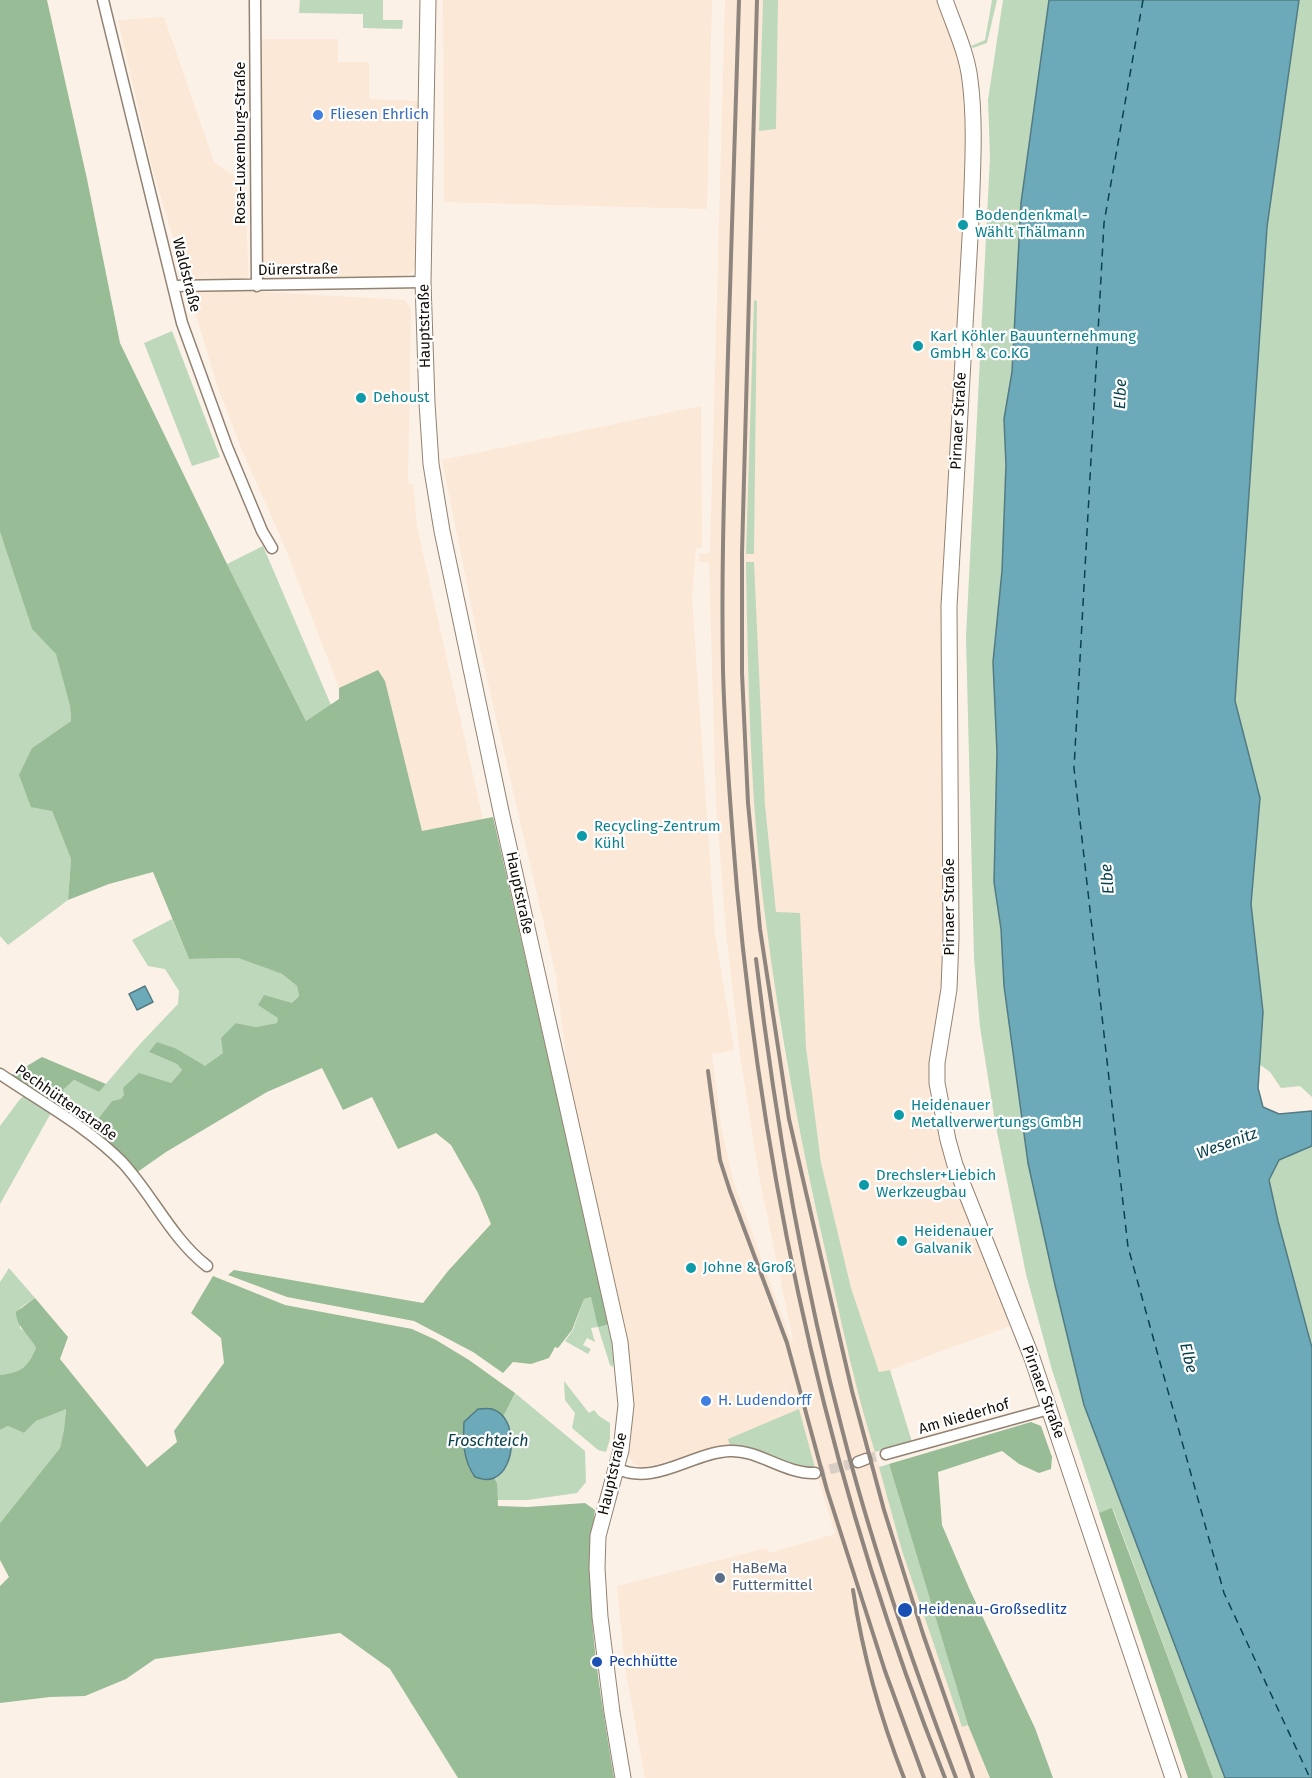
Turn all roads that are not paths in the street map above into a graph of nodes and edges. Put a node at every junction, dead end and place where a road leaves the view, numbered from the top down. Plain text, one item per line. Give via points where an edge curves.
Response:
1 (103, 0) edge
2 (255, 0) edge
3 (428, 0) edge
4 (945, 0) edge
5 (423, 282) junction
6 (172, 286) junction
7 (257, 286) junction
8 (272, 548) dead end
9 (0, 1074) edge
10 (207, 1266) dead end
11 (1050, 1409) junction
12 (886, 1454) tunnel mouth
13 (616, 1468) junction
14 (815, 1473) tunnel mouth
15 (623, 1778) edge
16 (1173, 1778) edge

1 - 6 street, Waldstraße
2 - 7 street, Rosa-Luxemburg-Straße
3 - 5 street, Hauptstraße
4 - 11 street, Pirnaer Straße via 970,79 973,160 949,606 949,989 937,1083 955,1165
5 - 7 street, Dürerstraße
5 - 13 street, Hauptstraße via 431,464 442,531 620,1342 626,1405
6 - 7 street, Dürerstraße
6 - 8 street, Waldstraße via 227,447
9 - 10 street, Pechhüttenstraße via 109,1150 184,1245
11 - 12 street, Am Niederhof
11 - 16 street, Pirnaer Straße
13 - 14 street via 643,1475 729,1450 748,1453 786,1469
13 - 15 street, Hauptstraße via 598,1536 597,1568

